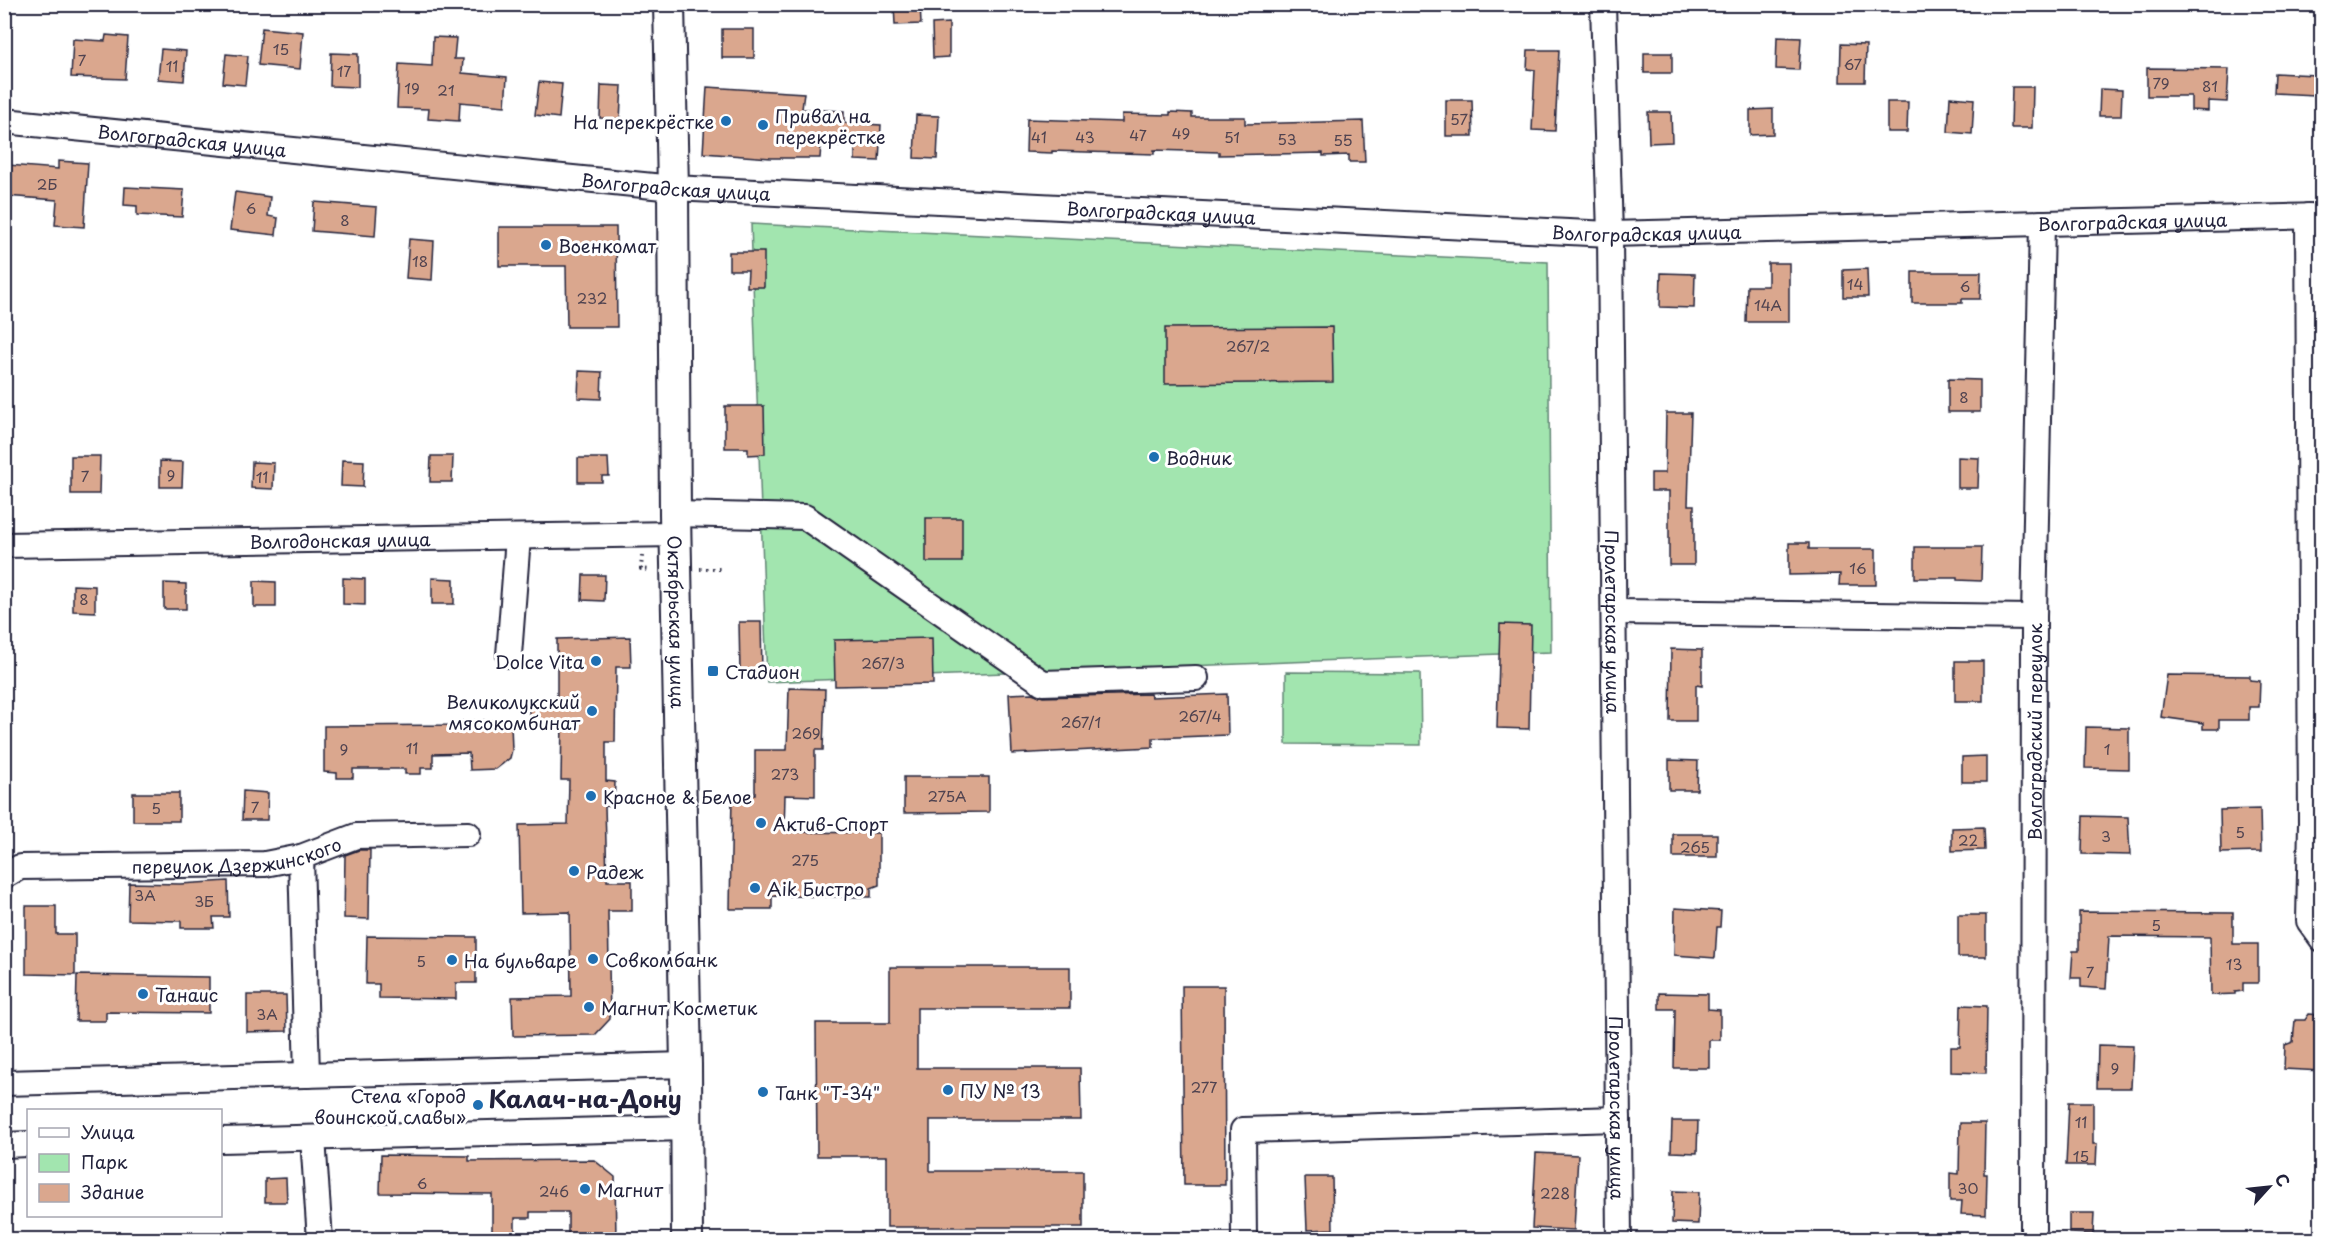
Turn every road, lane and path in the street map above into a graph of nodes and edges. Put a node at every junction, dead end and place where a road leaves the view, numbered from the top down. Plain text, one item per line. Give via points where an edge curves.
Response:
1 (669, 4) edge
2 (1603, 4) edge
3 (4, 121) edge
4 (673, 188) junction
5 (2315, 216) edge
6 (2042, 223) junction
7 (1610, 234) junction
8 (675, 524) junction
9 (518, 537) junction
10 (4, 544) edge
11 (1614, 612) junction
12 (2034, 617) junction
13 (509, 655) dead end
14 (1196, 678) dead end
15 (468, 834) dead end
16 (301, 857) junction
17 (4, 876) edge
18 (2322, 939) edge
19 (686, 1065) junction
20 (307, 1075) junction
21 (4, 1083) edge
22 (1618, 1119) junction
23 (686, 1128) junction
24 (314, 1137) junction
25 (222, 1140) edge
26 (27, 1144) edge
27 (4, 1145) edge
28 (320, 1239) edge
29 (687, 1239) edge
30 (1244, 1239) edge
31 (1619, 1239) edge
32 (2033, 1239) edge

1 - 4 main road, Октябрьская улица
2 - 7 street, Пролетарская улица
3 - 4 street, Волгоградская улица
4 - 7 street, Волгоградская улица
4 - 8 main road, Октябрьская улица
5 - 6 street, Волгоградская улица
5 - 18 street via 2309,921
6 - 7 street, Волгоградская улица
6 - 12 street, Волгоградский переулок
7 - 11 street, Пролетарская улица
8 - 9 street, Волгодонская улица
8 - 14 street, Волгодонская улица via 805,516 1043,683
8 - 19 main road, Октябрьская улица
9 - 10 street, Волгодонская улица
9 - 13 street
11 - 12 street
11 - 22 street, Пролетарская улица
12 - 32 street, Волгоградский переулок
15 - 16 street, переулок Дзержинского via 356,836
16 - 17 street, переулок Дзержинского via 265,864 20,867
16 - 20 street
19 - 20 street
19 - 23 main road, Октябрьская улица
20 - 21 street
22 - 30 street via 1243,1130
22 - 31 street, Пролетарская улица
23 - 24 street
23 - 29 main road, Октябрьская улица
24 - 25 street
24 - 28 street
26 - 27 street

